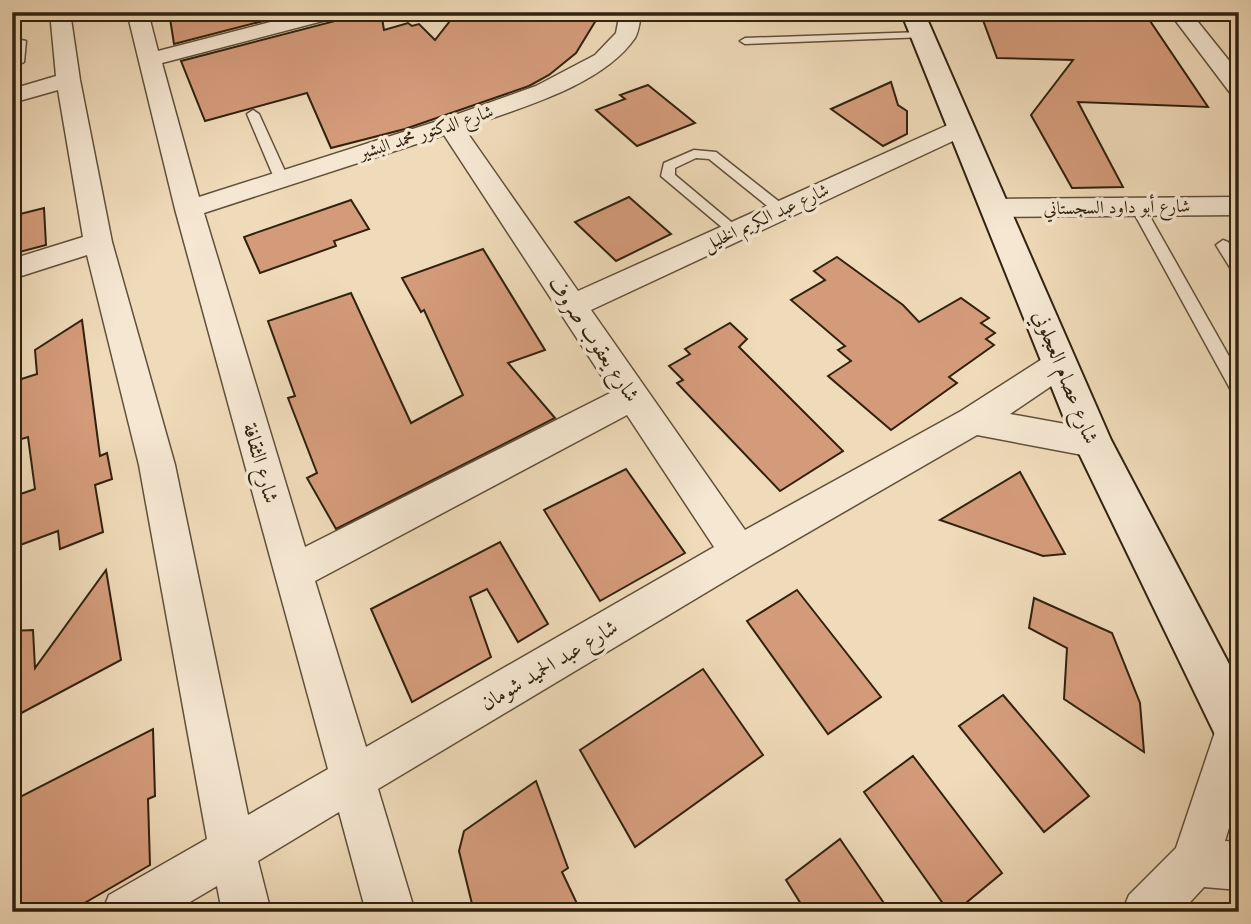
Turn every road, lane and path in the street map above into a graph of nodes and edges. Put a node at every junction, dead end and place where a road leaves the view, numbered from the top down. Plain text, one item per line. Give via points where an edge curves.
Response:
1 (60, 12) edge
2 (137, 12) edge
3 (335, 12) edge
4 (631, 12) edge
5 (1179, 12) edge
6 (917, 24) edge
7 (12, 41) edge
8 (745, 41) dead end
9 (149, 60) junction
10 (12, 65) edge
11 (68, 80) junction
12 (1239, 89) edge
13 (12, 96) edge
14 (253, 114) dead end
15 (450, 125) junction
16 (959, 129) junction
17 (282, 180) junction
18 (1137, 206) junction
19 (1239, 206) edge
20 (996, 208) junction
21 (189, 209) junction
22 (781, 210) junction
23 (735, 231) junction
24 (99, 242) junction
25 (1223, 245) dead end
26 (12, 269) edge
27 (1239, 270) edge
28 (572, 306) junction
29 (1061, 363) junction
30 (1239, 389) edge
31 (633, 396) junction
32 (973, 421) junction
33 (1093, 443) junction
34 (739, 553) junction
35 (293, 573) junction
36 (1238, 730) edge
37 (352, 781) junction
38 (232, 849) junction
39 (1217, 864) edge
40 (127, 912) edge
41 (247, 912) edge
42 (391, 912) edge
43 (1146, 912) edge

1 - 11 street
2 - 9 street, شارع الثقافة
3 - 9 street
4 - 15 street, شارع الدكتور محمد البشير via 619,46 586,71
5 - 12 street
6 - 8 lane
6 - 16 street, شارع عصام العجلوني
7 - 10 lane via 22,41 18,62
9 - 21 street, شارع الثقافة
11 - 13 street
11 - 24 street
14 - 17 lane
15 - 17 street, شارع الدكتور محمد البشير
15 - 28 street, شارع يعقوب صروف
16 - 20 street, شارع عصام العجلوني
16 - 22 street, شارع عبد الكريم الخليل
17 - 21 street, شارع الدكتور محمد البشير
18 - 19 street, شارع أبو داود السجستاني
18 - 20 street, شارع أبو داود السجستاني
18 - 30 lane
20 - 29 street, شارع عصام العجلوني
21 - 35 street, شارع الثقافة
22 - 23 street, شارع عبد الكريم الخليل
22 - 23 lane via 712,155 694,155 669,166 668,176
23 - 28 street, شارع عبد الكريم الخليل
24 - 26 street
24 - 38 street via 157,466
25 - 27 lane
28 - 31 street, شارع يعقوب صروف
29 - 32 street, شارع عبد الحميد شومان
29 - 33 street, شارع عصام العجلوني
31 - 34 street, شارع يعقوب صروف
31 - 35 street
32 - 33 street
32 - 34 street, شارع عبد الحميد شومان
33 - 36 street, شارع عصام العجلوني
34 - 37 street, شارع عبد الحميد شومان
35 - 37 street, شارع الثقافة
36 - 39 street
37 - 38 street, شارع عبد الحميد شومان
37 - 42 street, شارع الثقافة
38 - 40 street, شارع عبد الحميد شومان
38 - 41 street
39 - 43 street

